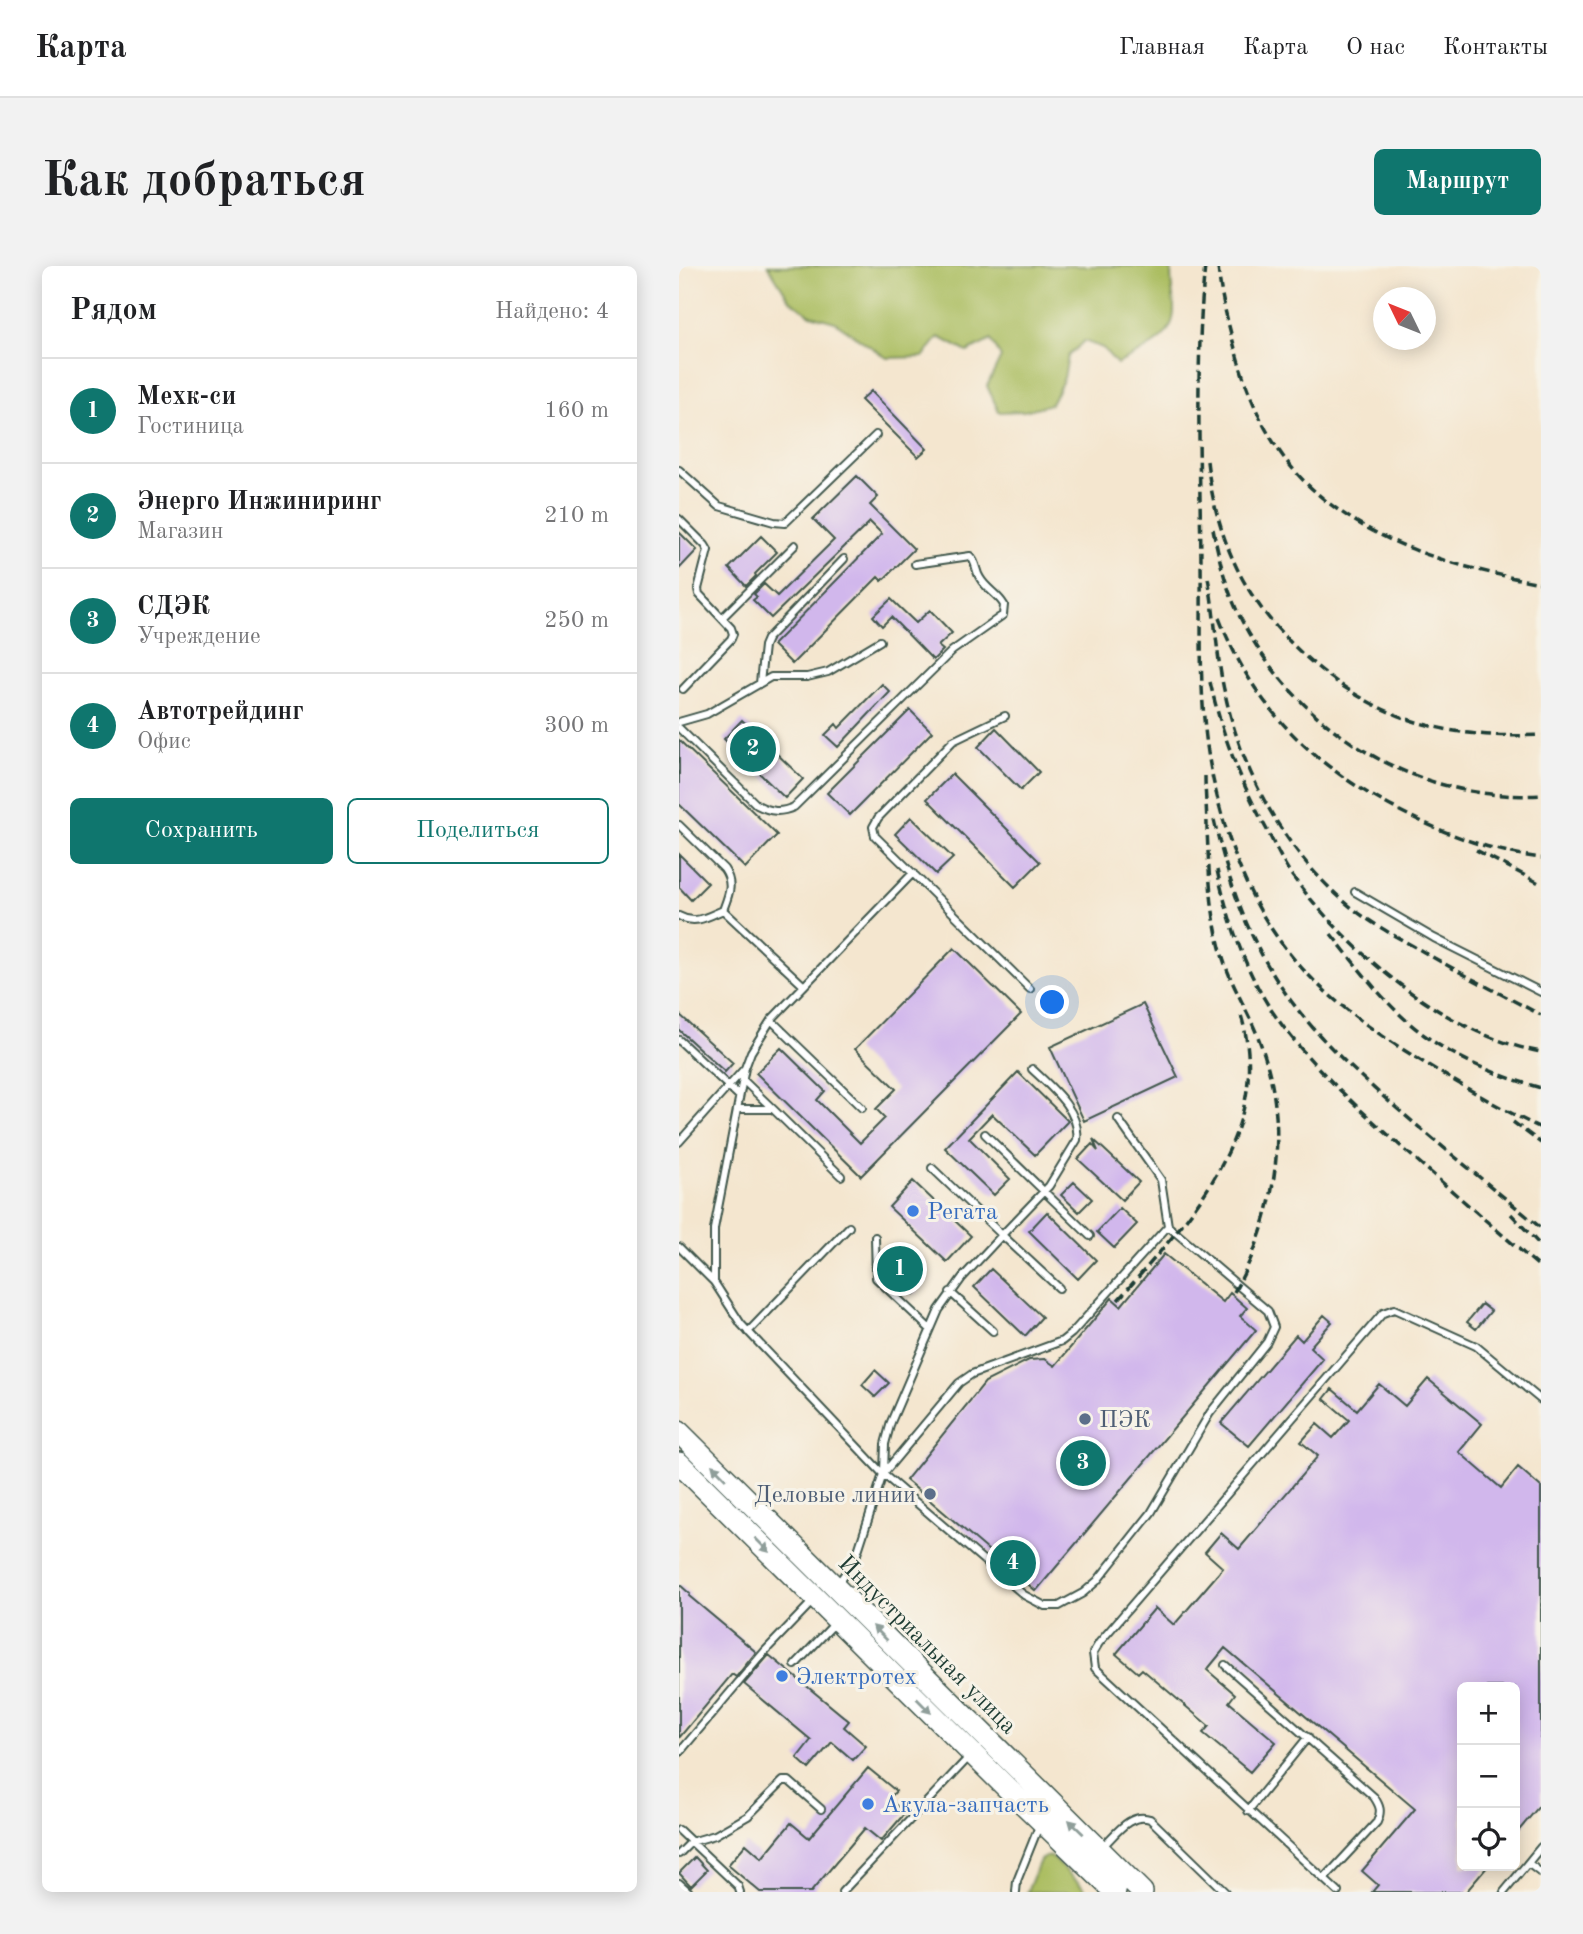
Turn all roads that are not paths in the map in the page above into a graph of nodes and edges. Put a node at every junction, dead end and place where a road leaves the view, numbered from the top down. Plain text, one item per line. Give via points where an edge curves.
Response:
1 (876, 435) dead end
2 (679, 470) edge
3 (679, 519) edge
4 (795, 545) dead end
5 (844, 559) dead end
6 (915, 564) dead end
7 (722, 618) junction
8 (880, 641) dead end
9 (760, 683) junction
10 (683, 689) dead end
11 (1005, 716) dead end
12 (679, 722) edge
13 (679, 728) edge
14 (679, 825) edge
15 (913, 873) junction
16 (1355, 892) dead end
17 (723, 910) junction
18 (679, 916) edge
19 (804, 986) junction
20 (1030, 989) dead end
21 (1541, 992) edge
22 (771, 1020) junction
23 (679, 1040) edge
24 (745, 1068) junction
25 (1033, 1069) dead end
26 (743, 1080) junction
27 (729, 1086) junction
28 (740, 1096) junction
29 (862, 1108) dead end
30 (773, 1109) junction
31 (737, 1110) junction
32 (1118, 1119) dead end
33 (985, 1134) dead end
34 (679, 1142) edge
35 (932, 1168) dead end
36 (841, 1176) dead end
37 (1044, 1191) junction
38 (1168, 1226) junction
39 (849, 1227) dead end
40 (1002, 1235) junction
41 (1090, 1236) dead end
42 (875, 1237) dead end
43 (679, 1247) edge
44 (714, 1282) junction
45 (1059, 1288) dead end
46 (950, 1292) junction
47 (930, 1329) junction
48 (993, 1331) dead end
49 (748, 1332) junction
50 (1541, 1400) edge
51 (679, 1432) edge
52 (679, 1463) edge
53 (883, 1474) junction
54 (834, 1587) junction
55 (815, 1598) junction
56 (838, 1620) junction
57 (795, 1665) dead end
58 (1225, 1665) dead end
59 (1308, 1737) junction
60 (979, 1746) junction
61 (679, 1754) edge
62 (821, 1809) dead end
63 (1248, 1811) junction
64 (1041, 1821) junction
65 (679, 1830) edge
66 (691, 1842) junction
67 (1541, 1847) edge
68 (1100, 1850) junction
69 (679, 1854) edge
70 (1528, 1863) junction
71 (1541, 1873) edge
72 (1324, 1879) junction
73 (679, 1883) edge
74 (1509, 1885) junction
75 (689, 1892) edge
76 (740, 1892) edge
77 (842, 1892) edge
78 (1016, 1892) edge
79 (1115, 1892) edge
80 (1142, 1892) edge
81 (1225, 1892) edge
82 (1338, 1892) edge
83 (1504, 1892) edge
84 (1517, 1892) edge

1 - 2 lane via 785,523 719,506
3 - 7 lane via 708,550 698,589
4 - 7 lane
5 - 9 lane via 767,639
6 - 13 lane via 970,556 979,577 1005,605 1003,615 952,651 795,807 774,812 757,805
7 - 10 lane via 731,628 731,639
8 - 9 lane via 816,676 780,675
9 - 12 lane via 707,714
11 - 15 lane via 953,741 878,818 875,836
14 - 17 lane via 730,877
15 - 19 lane
15 - 20 lane
16 - 21 lane
17 - 18 lane via 698,920
17 - 19 lane
19 - 22 lane
22 - 24 lane
22 - 29 lane
23 - 27 lane
24 - 26 lane
24 - 27 lane
25 - 37 lane via 1065,1103 1078,1132 1073,1149
26 - 28 lane
26 - 30 lane
27 - 28 lane
27 - 34 lane
28 - 31 lane
30 - 31 lane
30 - 36 lane
31 - 44 lane via 714,1228
32 - 38 lane via 1161,1180
33 - 37 lane
35 - 40 lane
37 - 40 lane
37 - 41 lane
38 - 53 lane via 1062,1341 972,1374 960,1383
38 - 53 lane via 1268,1311 1273,1327 1267,1342 1210,1413 1151,1513 1083,1593 1059,1606 1034,1603
39 - 49 lane
40 - 45 lane
40 - 46 lane
42 - 47 lane via 877,1278
43 - 44 lane
44 - 49 lane
46 - 47 lane
46 - 48 lane
47 - 53 lane via 891,1422
49 - 53 lane
50 - 63 lane via 1476,1346 1394,1309 1383,1313 1099,1643 1093,1653 1095,1668
54 -> 51 main road, Индустриальная улица
52 -> 55 main road, Индустриальная улица
53 - 54 lane via 855,1560
60 -> 54 main road, Индустриальная улица
55 - 56 main road, Индустриальная улица
55 - 61 lane
56 - 57 lane
56 -> 60 main road, Индустриальная улица
58 - 59 lane
59 - 63 lane
59 - 72 lane via 1374,1797 1381,1814
60 - 64 main road, Индустриальная улица
68 -> 60 main road, Индустриальная улица
60 - 77 lane
62 - 66 lane via 789,1781 783,1781 748,1815 715,1835
63 - 72 lane
64 - 78 lane
64 - 79 main road, Индустриальная улица
65 - 66 lane
66 - 69 lane
66 - 76 lane
67 - 70 lane
68 - 80 main road, Индустриальная улица
68 - 81 lane via 1128,1822 1150,1819
70 - 71 lane
70 - 74 lane
72 - 82 lane
73 - 75 lane
74 - 83 lane
74 - 84 lane

